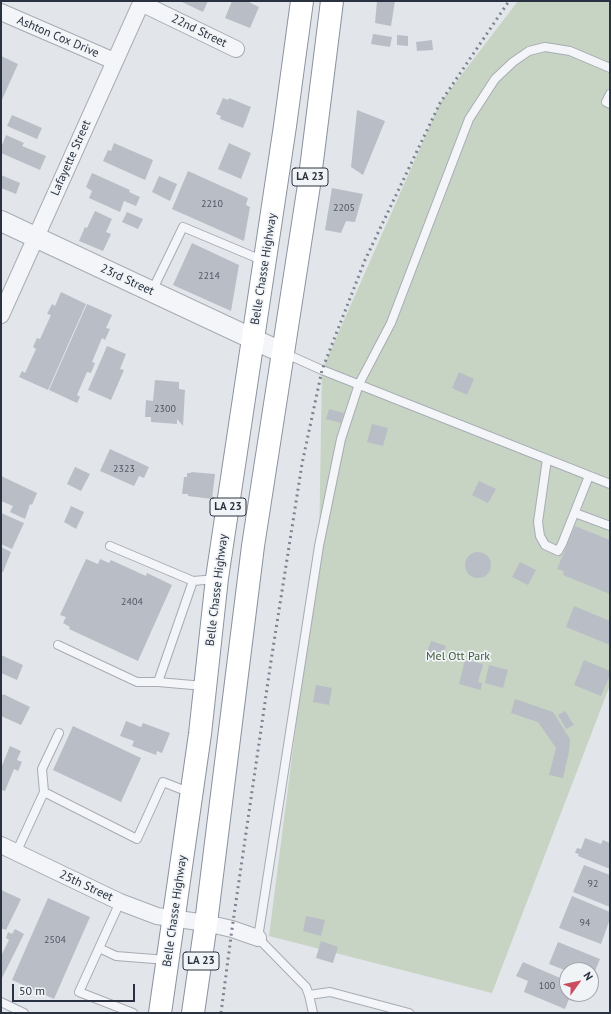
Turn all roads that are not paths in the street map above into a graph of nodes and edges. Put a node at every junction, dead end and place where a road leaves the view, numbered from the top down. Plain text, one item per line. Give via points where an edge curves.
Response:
1 (302, 1) edge
2 (332, 1) edge
3 (141, 2) edge
4 (1, 12) edge
5 (236, 49) dead end
6 (114, 61) junction
7 (610, 68) edge
8 (610, 94) edge
9 (610, 104) edge
10 (1, 221) edge
11 (36, 237) junction
12 (265, 261) junction
13 (152, 291) junction
14 (1, 314) edge
15 (253, 339) junction
16 (283, 353) junction
17 (359, 384) junction
18 (546, 459) junction
19 (589, 476) junction
20 (609, 484) edge
21 (575, 513) junction
22 (610, 526) edge
23 (110, 546) dead end
24 (217, 578) junction
25 (193, 581) junction
26 (58, 645) dead end
27 (158, 682) junction
28 (205, 686) junction
29 (59, 734) dead end
30 (44, 792) junction
31 (191, 793) junction
32 (1, 845) edge
33 (16, 852) junction
34 (120, 902) junction
35 (174, 918) junction
36 (206, 923) junction
37 (258, 938) junction
38 (99, 948) junction
39 (168, 960) junction
40 (309, 996) junction
41 (1, 1002) edge
42 (24, 1013) edge
43 (133, 1013) edge
44 (160, 1013) edge
45 (193, 1013) edge
46 (313, 1013) edge
47 (409, 1013) edge

1 - 12 highway, Belle Chasse Highway / LA 23
2 - 16 highway, LA 23 via 309,185
3 - 5 street, 22nd Street
3 - 6 street, Lafayette Street
4 - 6 street, Ashton Cox Drive
6 - 11 street, Lafayette Street
7 - 17 lane via 570,51 544,47 529,51 495,79 469,119 390,323
8 - 9 lane via 606,102
10 - 11 street, 23rd Street
11 - 13 street, 23rd Street
11 - 14 street, Lafayette Street
12 - 13 lane via 183,227
12 - 15 highway, Belle Chasse Highway / LA 23
13 - 15 street, 23rd Street
15 - 16 street, 23rd Street
15 - 24 highway, Belle Chasse Highway / LA 23
16 - 17 lane
16 - 36 highway, LA 23 via 254,546
17 - 18 lane
17 - 37 lane via 341,439 319,546
18 - 19 lane
18 - 21 lane via 538,522 540,536 545,545 558,551
19 - 20 lane
19 - 21 lane
21 - 22 lane
23 - 25 lane
24 - 25 lane
24 - 28 highway, Belle Chasse Highway / LA 23
25 - 27 lane
26 - 27 lane via 137,682
27 - 28 lane
28 - 31 highway, Belle Chasse Highway / LA 23
29 - 30 lane via 42,770
30 - 31 lane via 137,839 164,782
30 - 33 lane
31 - 35 highway, Belle Chasse Highway / LA 23
32 - 33 street, 25th Street
33 - 34 street, 25th Street
34 - 35 street, 25th Street via 157,916
34 - 38 lane
35 - 36 street, 25th Street
35 - 39 highway, Belle Chasse Highway / LA 23
36 - 37 street, 25th Street
36 - 45 highway, LA 23
37 - 40 lane via 306,987
38 - 39 lane via 116,956
38 - 43 lane via 79,992
39 - 44 highway, Belle Chasse Highway / LA 23
40 - 46 lane
40 - 47 lane via 330,992
41 - 42 lane

